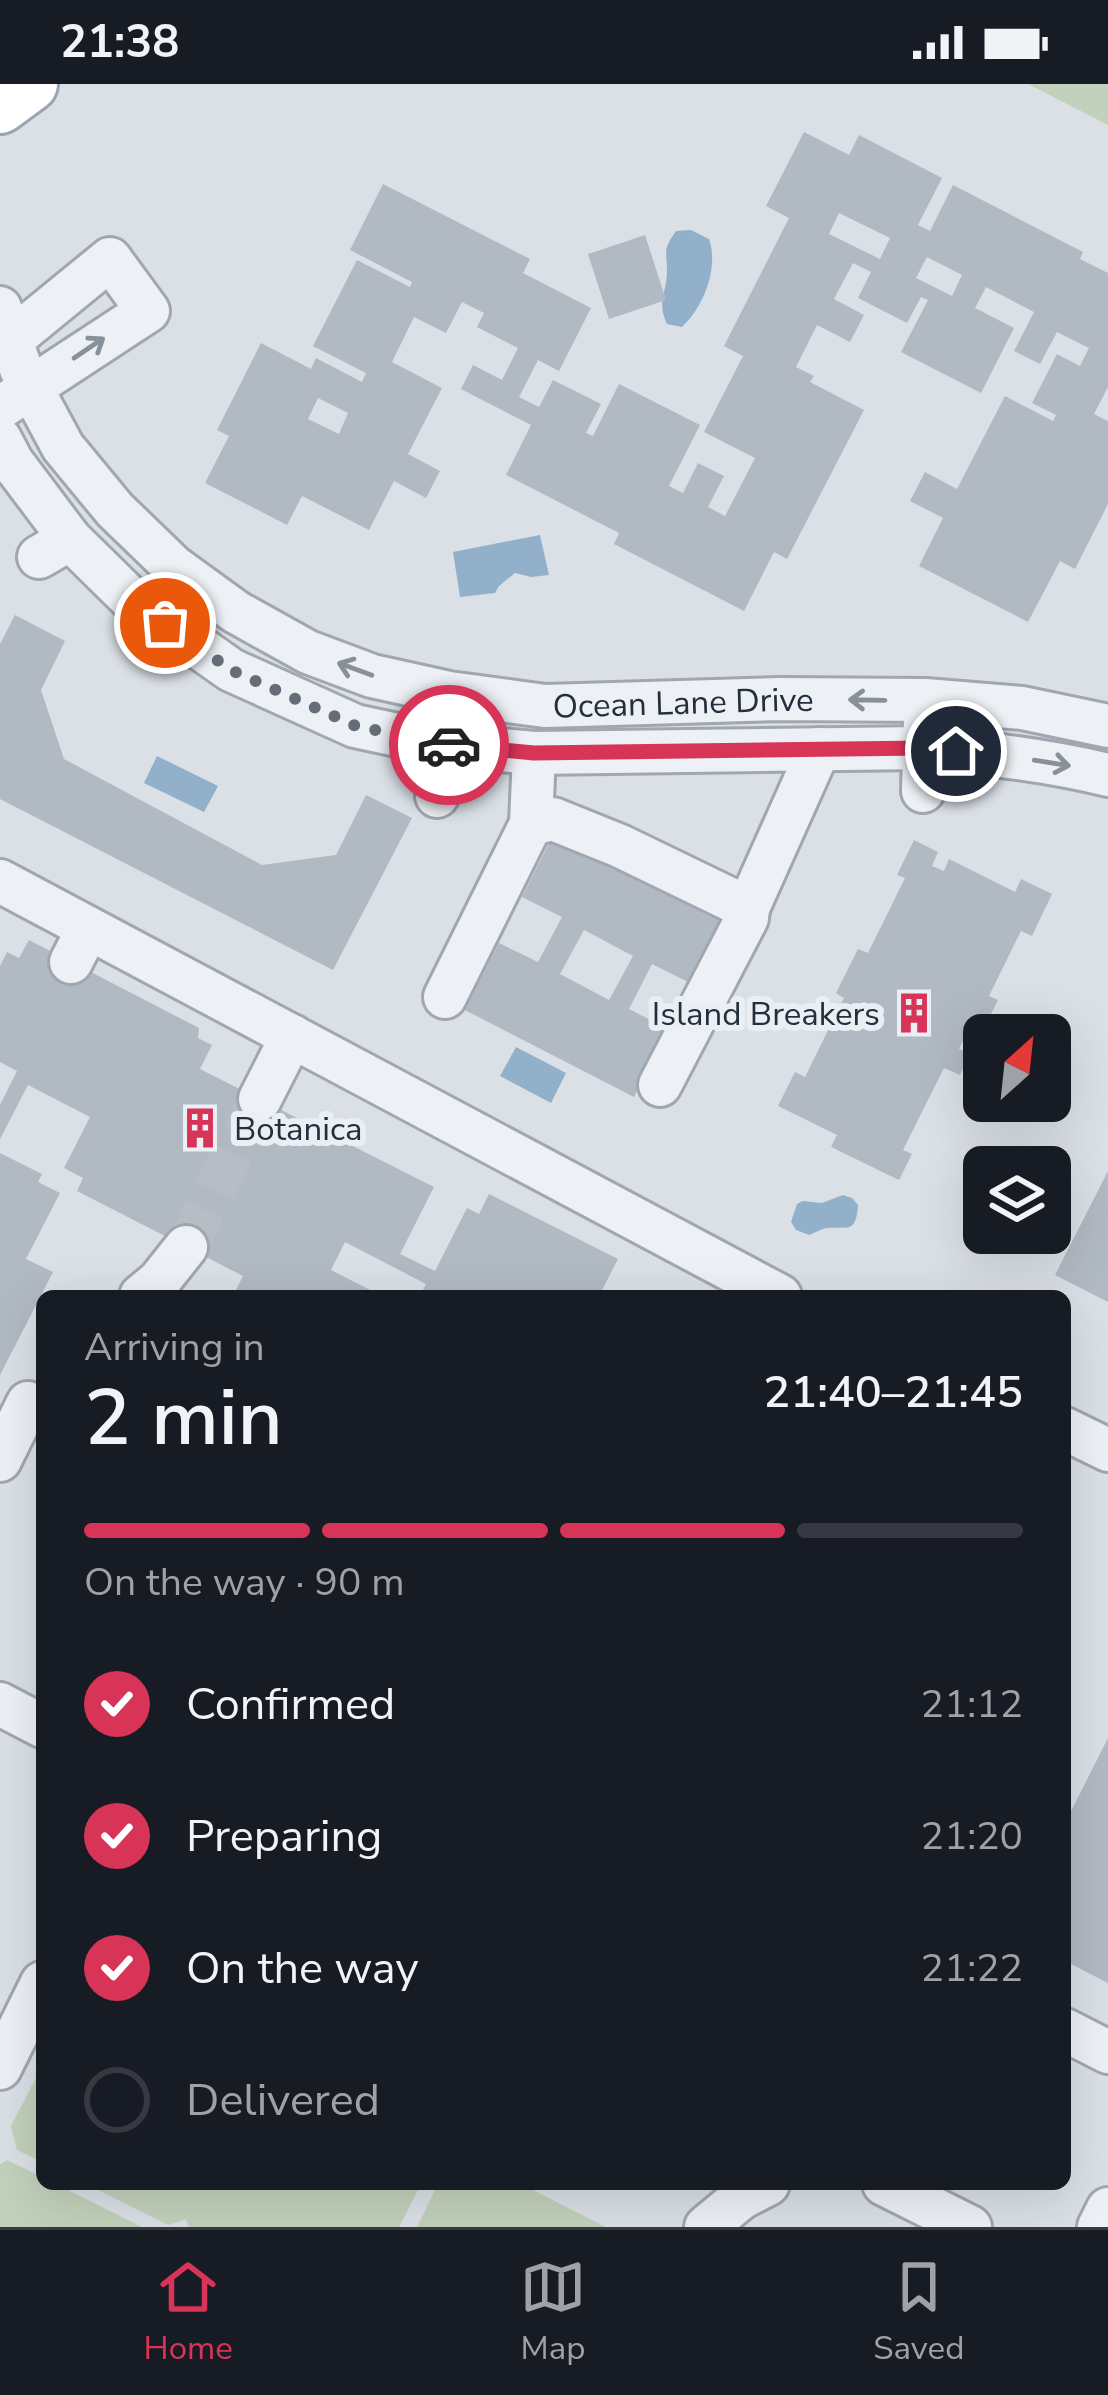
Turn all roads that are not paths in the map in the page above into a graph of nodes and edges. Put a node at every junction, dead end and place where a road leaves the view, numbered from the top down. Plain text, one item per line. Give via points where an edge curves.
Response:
1 (30, 84) edge
2 (0, 106) edge
3 (6, 324) edge
4 (15, 398) edge
5 (4, 457) edge
6 (448, 692) junction
7 (925, 700) junction
8 (1108, 726) edge
9 (444, 745) junction
10 (924, 748) junction
11 (819, 749) junction
12 (534, 753) junction
13 (1108, 775) edge
14 (923, 791) dead end
15 (437, 796) dead end
16 (531, 824) junction
17 (0, 881) edge
18 (748, 908) junction
19 (445, 997) dead end
20 (292, 1036) junction
21 (660, 1085) dead end
22 (260, 1100) tunnel mouth
23 (186, 1247) tunnel mouth
24 (149, 1290) edge
25 (769, 1290) edge
26 (36, 1401) edge
27 (1071, 1432) edge
28 (1108, 1450) edge
29 (0, 1460) edge
30 (0, 1704) edge
31 (36, 1723) edge
32 (36, 1995) edge
33 (1071, 2033) edge
34 (1108, 2052) edge
35 (0, 2068) edge
36 (756, 2190) edge
37 (896, 2190) edge
38 (1108, 2209) edge
39 (706, 2227) edge
40 (970, 2227) edge
41 (1099, 2227) edge

1 - 2 main road
3 - 4 street, Ocean Lane Drive
4 -> 3 street via 148,310 110,259
6 -> 4 street, Ocean Lane Drive via 308,652 220,601 115,510
5 - 9 street, Ocean Lane Drive via 54,548 231,670 356,726
7 -> 6 street, Ocean Lane Drive via 545,706
6 - 9 street
7 - 8 street, Ocean Lane Drive
7 - 10 street
9 - 12 street, Ocean Lane Drive
9 - 15 street
10 - 11 street, Ocean Lane Drive
10 -> 13 street, Ocean Lane Drive
10 - 14 street
11 - 12 street, Ocean Lane Drive
11 - 18 street
12 - 16 street
16 - 18 street via 553,819
16 - 19 street
17 - 20 street via 80,945
18 - 21 street
20 - 22 street
20 - 25 street
23 - 24 street
26 - 29 street
27 - 28 street
30 - 31 street
32 - 35 street
33 - 34 street
36 - 39 street
37 - 40 street
38 - 41 street

